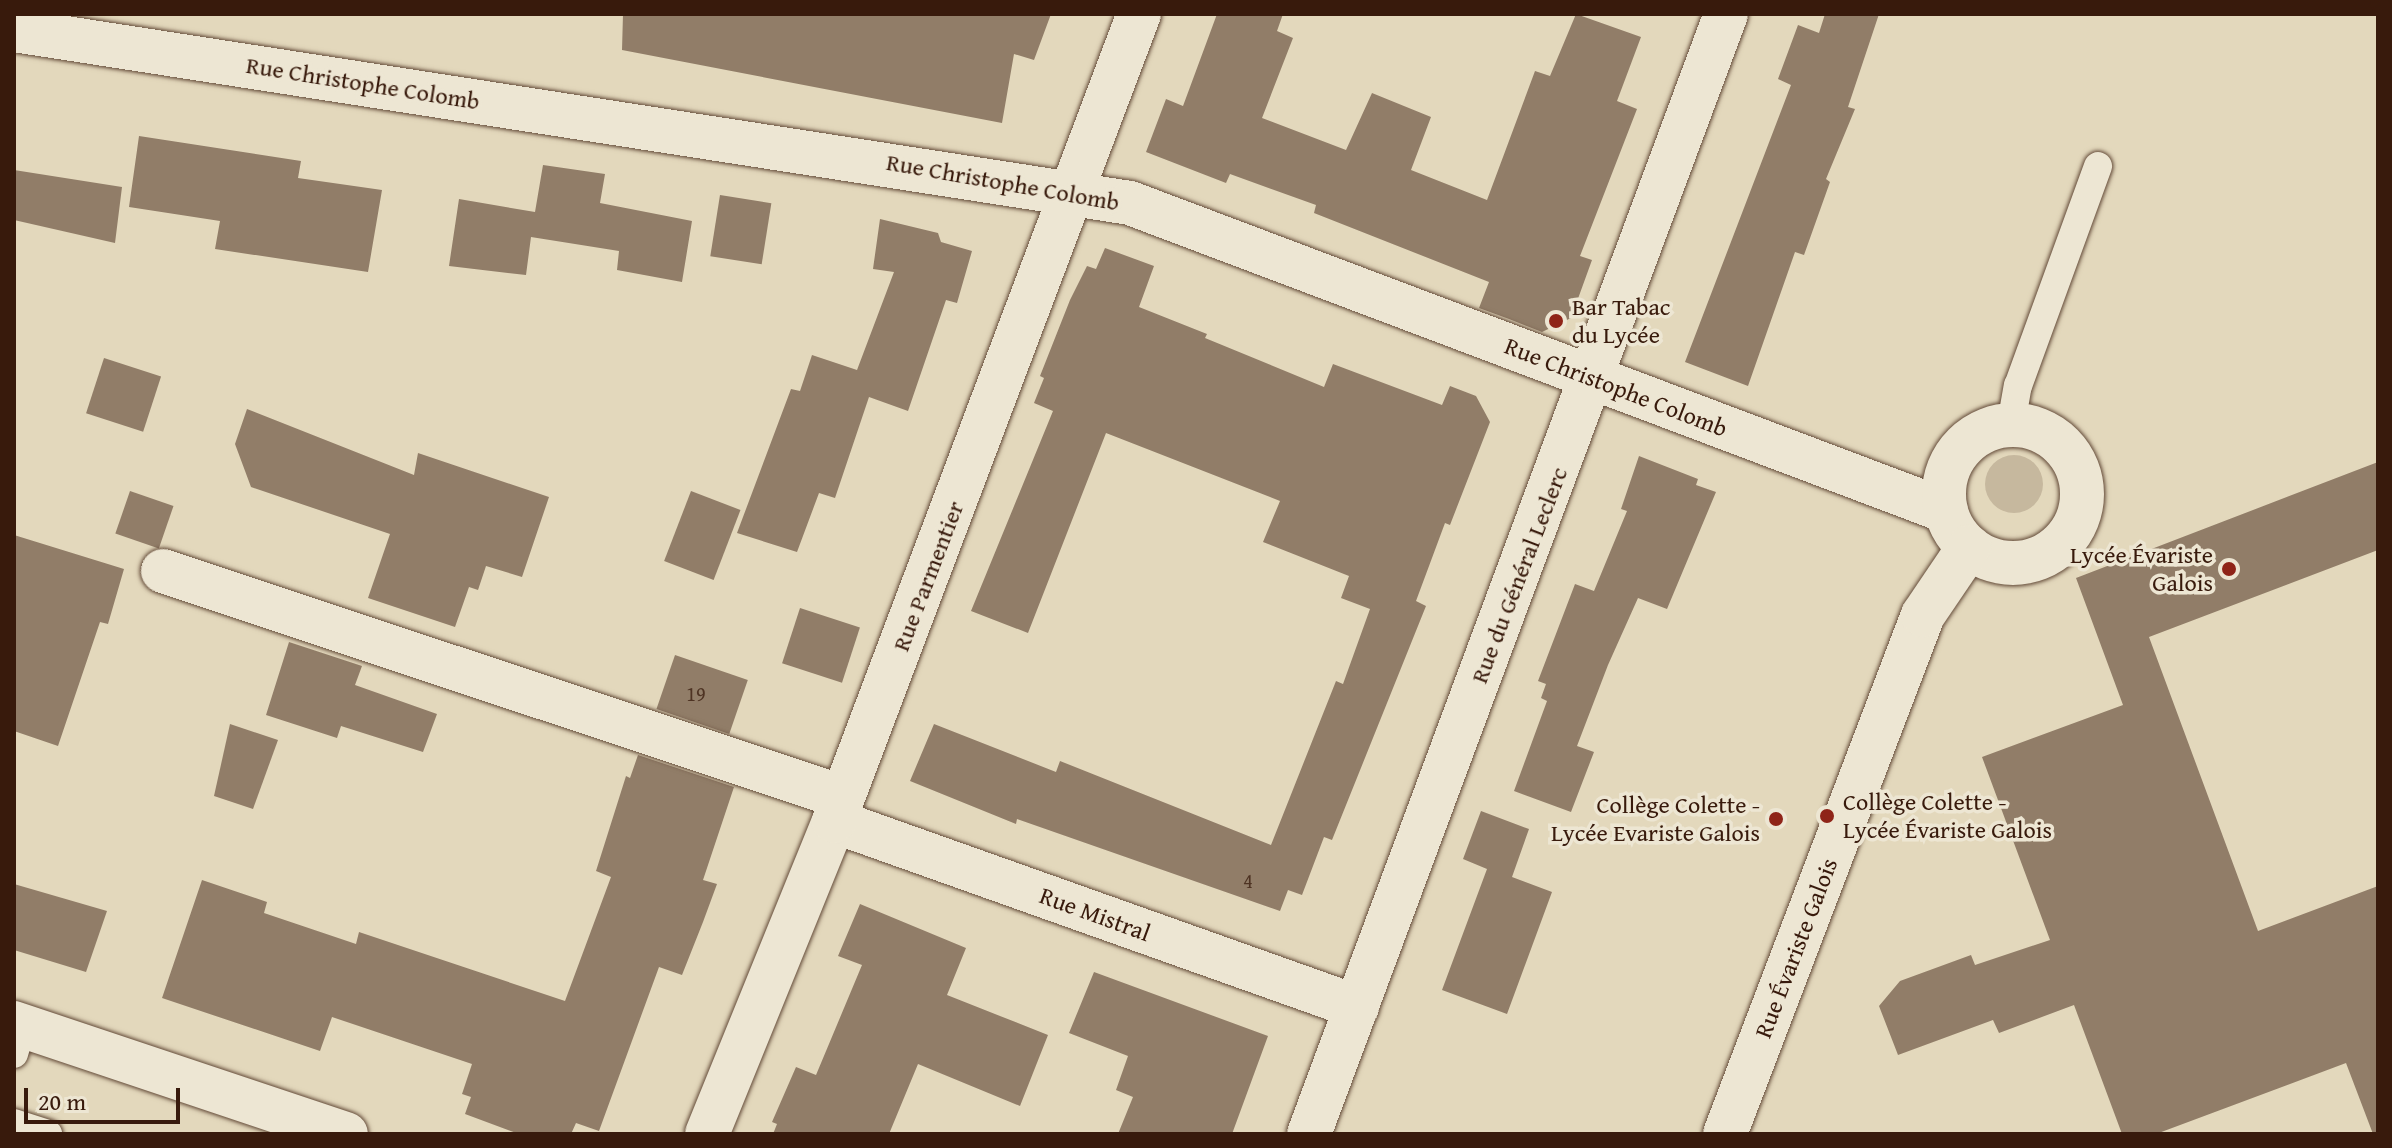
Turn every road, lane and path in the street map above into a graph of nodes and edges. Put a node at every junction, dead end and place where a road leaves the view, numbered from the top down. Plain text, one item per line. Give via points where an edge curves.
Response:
1 (1139, 14) edge
2 (1726, 14) edge
3 (14, 30) edge
4 (2098, 166) dead end
5 (1075, 192) junction
6 (1593, 378) junction
7 (2011, 424) junction
8 (1957, 529) junction
9 (163, 571) dead end
10 (838, 809) junction
11 (1357, 1007) junction
12 (17, 1034) edge
13 (14, 1123) edge
14 (48, 1134) edge
15 (346, 1134) edge
16 (707, 1134) edge
17 (1309, 1134) edge
18 (1725, 1134) edge

1 - 5 street, Rue Parmentier
2 - 6 street, Rue du Général Leclerc
3 - 5 street, Rue Christophe Colomb
4 - 7 lane via 2018,386
5 - 6 street, Rue Christophe Colomb via 1130,203
5 - 10 street, Rue Parmentier
6 - 8 street, Rue Christophe Colomb
6 - 11 street, Rue du Général Leclerc
7 - 8 street via 1973,437 1958,452 1944,491
7 - 8 street via 2034,428 2069,454 2082,495 2078,518 2052,552 2031,561 1998,561
8 - 18 street, Rue Évariste Galois
9 - 10 street, Rue Mistral
10 - 11 street, Rue Mistral
10 - 16 street, Rue Parmentier
11 - 17 street, Rue du Général Leclerc
12 - 15 street
13 - 14 lane

